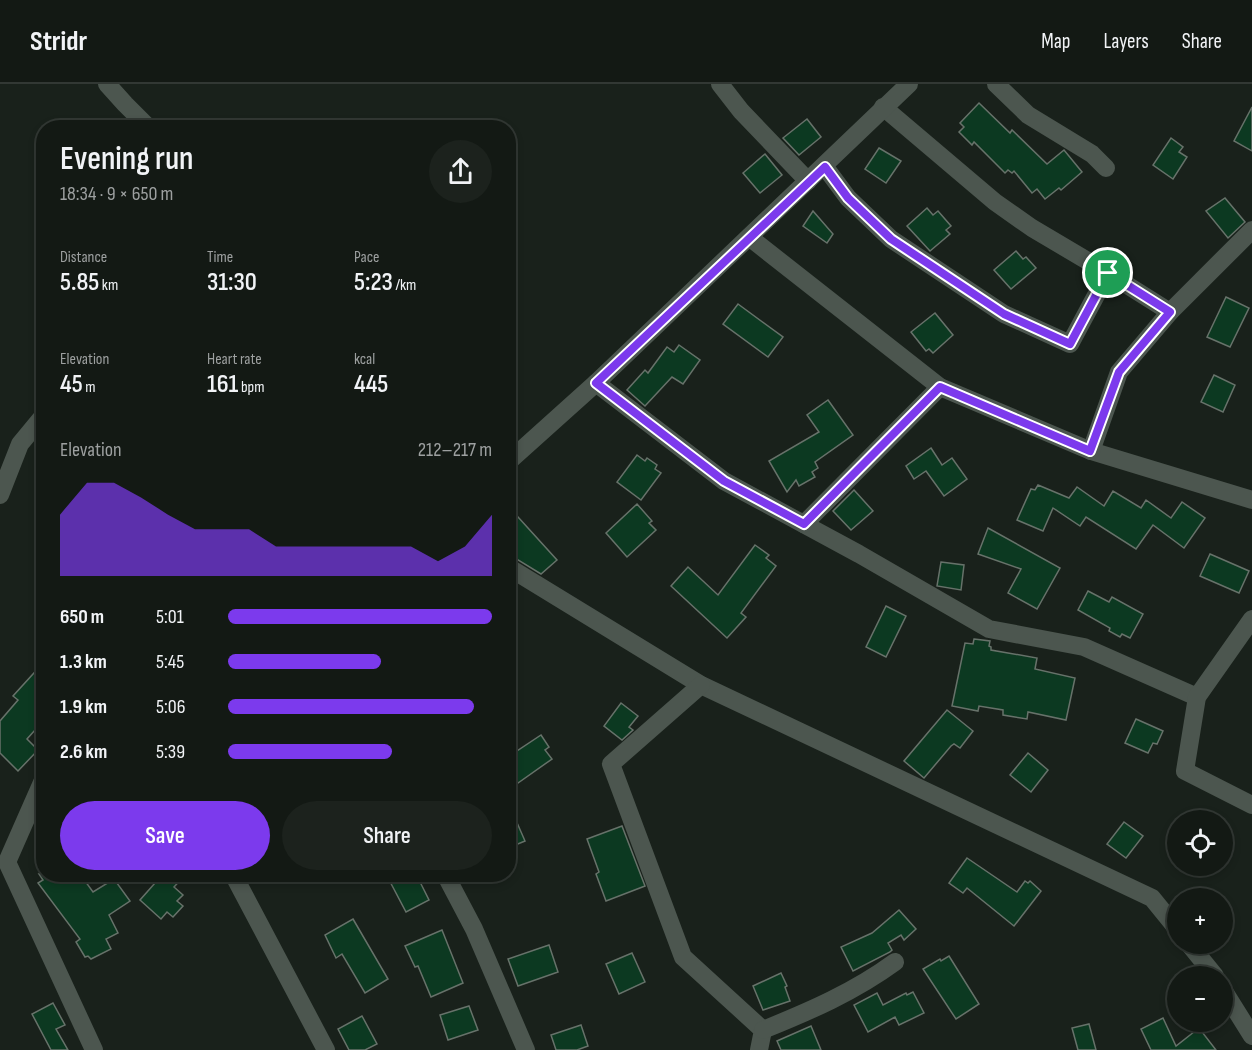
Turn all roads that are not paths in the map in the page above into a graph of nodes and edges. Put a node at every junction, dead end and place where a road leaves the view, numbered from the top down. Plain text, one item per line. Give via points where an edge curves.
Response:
1 (107, 84) edge
2 (720, 84) edge
3 (909, 84) edge
4 (996, 84) edge
5 (883, 107) junction
6 (141, 120) edge
7 (825, 167) junction
8 (1106, 168) dead end
9 (808, 181) junction
10 (1252, 230) edge
11 (749, 237) junction
12 (1108, 273) junction
13 (1170, 312) junction
14 (596, 383) junction
15 (940, 387) junction
16 (36, 425) edge
17 (1090, 451) junction
18 (516, 455) edge
19 (0, 495) edge
20 (1252, 500) edge
21 (804, 524) junction
22 (516, 572) edge
23 (1252, 619) edge
24 (701, 685) junction
25 (1197, 698) junction
26 (36, 796) edge
27 (1252, 805) edge
28 (237, 882) edge
29 (449, 882) edge
30 (1167, 916) edge
31 (1197, 954) edge
32 (895, 962) dead end
33 (1207, 966) edge
34 (1233, 1006) edge
35 (763, 1030) junction
36 (1252, 1036) edge
37 (94, 1050) edge
38 (327, 1050) edge
39 (526, 1050) edge
40 (759, 1050) edge

1 - 6 street
2 - 9 street
3 - 5 street
4 - 8 street via 1028,115 1092,154
5 - 7 street
5 - 12 street via 995,202
7 - 9 street
7 - 12 street via 848,198 891,239 1004,314 1070,344
9 - 11 street
10 - 13 street
11 - 14 street
11 - 15 street
12 - 13 street
13 - 17 street via 1119,372
14 - 18 street
14 - 21 street via 724,481
15 - 17 street
15 - 21 street
16 - 19 street via 20,444
17 - 20 street
21 - 25 street via 989,629 1084,647
22 - 24 street
23 - 25 street
24 - 30 street via 1152,898
24 - 35 street via 611,764 683,957
25 - 27 street via 1185,771
26 - 37 street via 7,862
28 - 38 street
29 - 39 street via 474,929
31 - 33 street
32 - 35 street via 867,983
34 - 36 street
35 - 40 street

